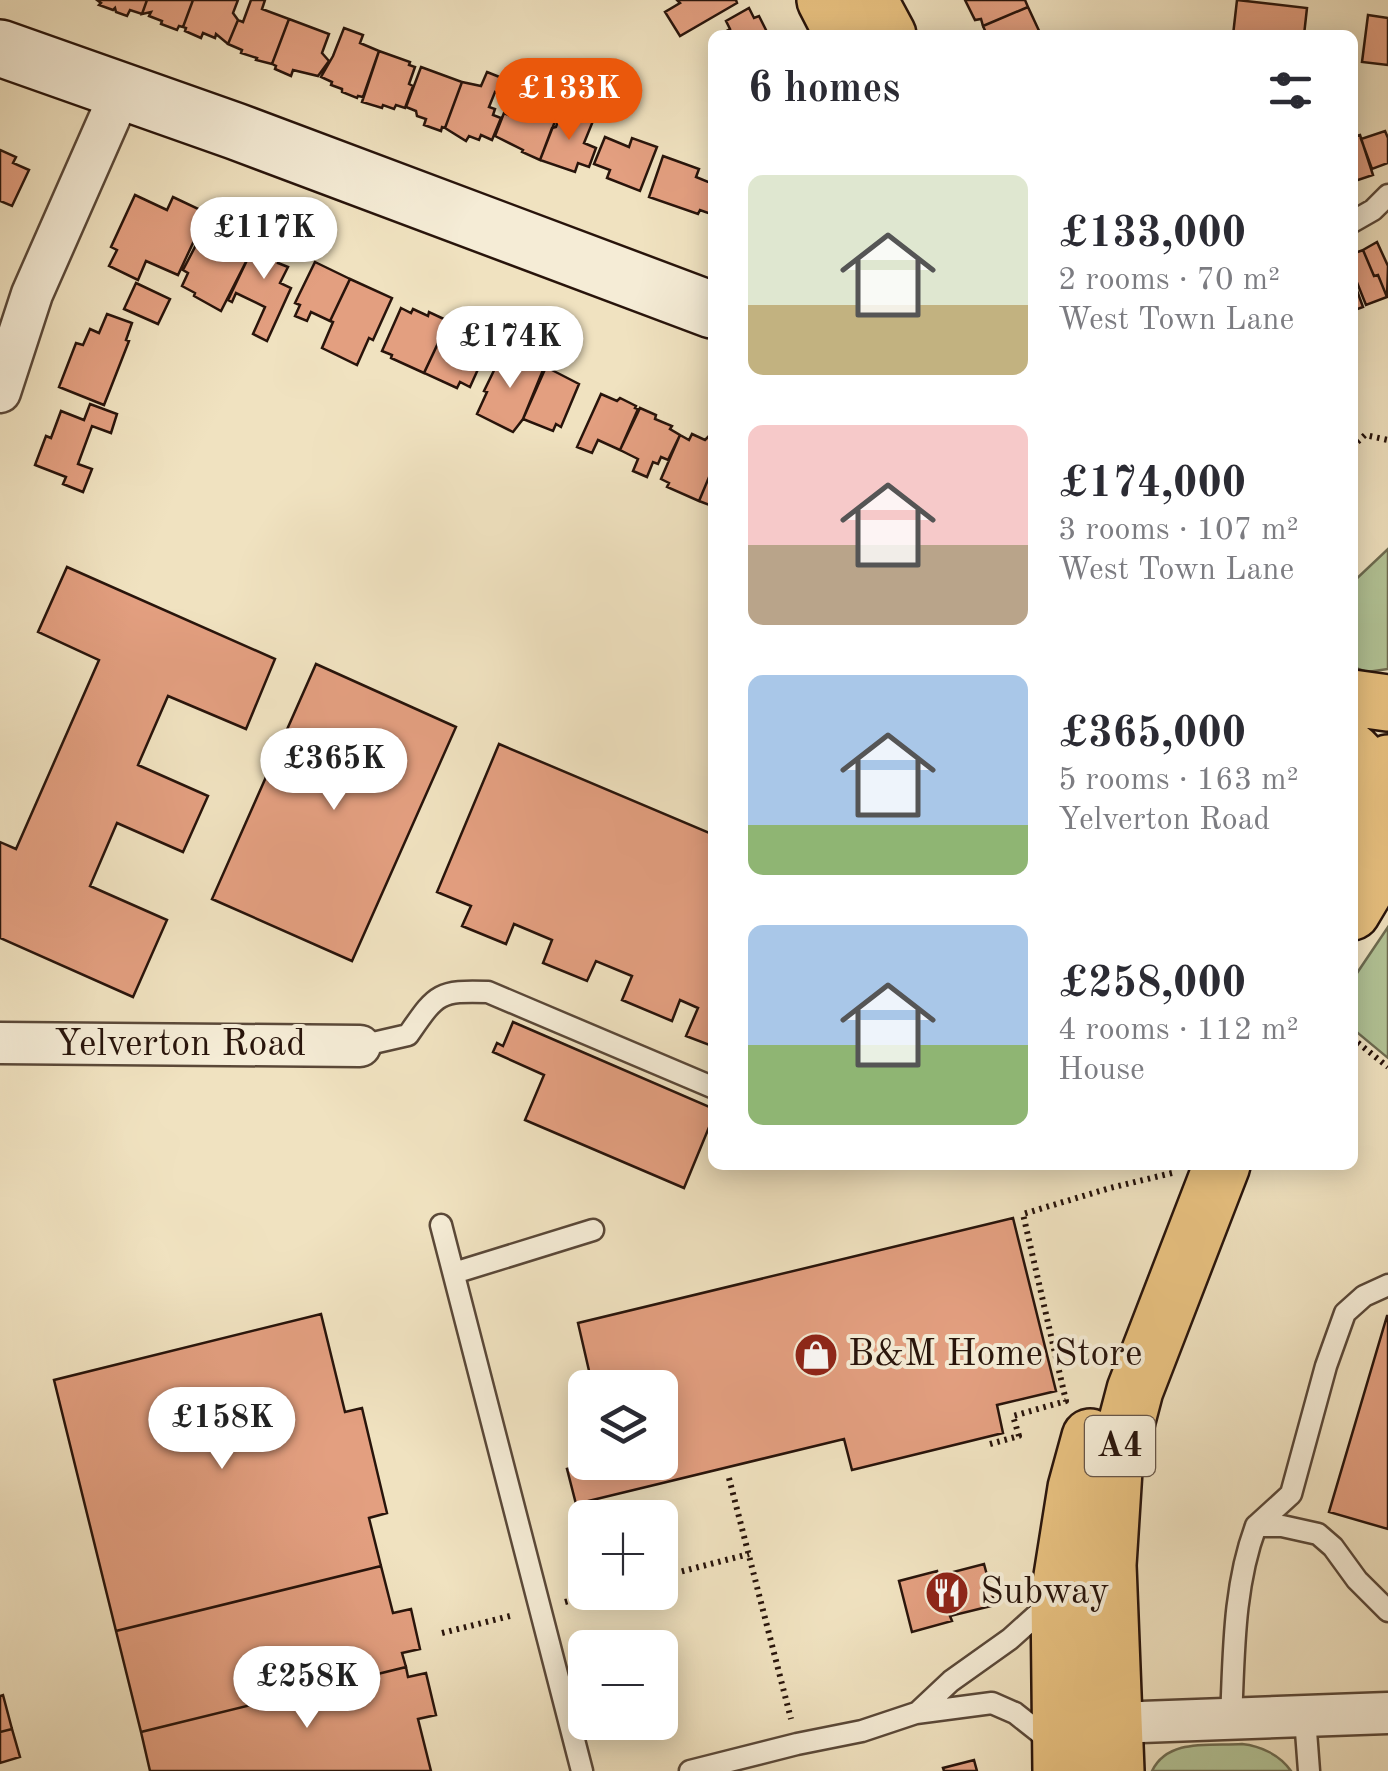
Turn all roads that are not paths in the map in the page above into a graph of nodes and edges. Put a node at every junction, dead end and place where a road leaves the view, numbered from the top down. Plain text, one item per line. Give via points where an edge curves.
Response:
1 (825, 0) edge
2 (869, 0) edge
3 (840, 30) edge
4 (885, 30) edge
5 (0, 48) edge
6 (121, 92) junction
7 (1388, 194) edge
8 (1358, 219) edge
9 (708, 308) edge
10 (0, 392) edge
11 (1358, 699) edge
12 (1388, 703) edge
13 (1388, 852) edge
14 (1358, 902) edge
15 (0, 1043) edge
16 (360, 1046) joint
17 (708, 1085) edge
18 (1193, 1170) edge
19 (1193, 1170) edge
20 (441, 1225) dead end
21 (593, 1230) dead end
22 (454, 1273) junction
23 (1388, 1285) edge
24 (1256, 1526) junction
25 (1059, 1595) junction
26 (1388, 1611) edge
27 (916, 1713) junction
28 (1388, 1713) edge
29 (1306, 1718) junction
30 (1231, 1720) junction
31 (1115, 1747) edge
32 (1061, 1764) edge
33 (582, 1771) edge
34 (690, 1771) edge
35 (1309, 1771) edge

1 - 3 main road
2 - 4 main road
5 - 6 main road
6 - 9 main road
6 - 10 street via 32,294
7 - 8 lane
11 - 12 main road
13 - 14 main road
15 - 16 street, Yelverton Road
16 - 17 lane via 408,1034 432,1002 456,991 488,992
18 - 25 main road, A4 via 1114,1336 1076,1488
19 - 31 main road, A4 via 1114,1470 1108,1566
20 - 22 lane
21 - 22 lane
22 - 33 lane
23 - 24 lane via 1345,1313 1291,1494
24 - 26 lane via 1318,1534
24 - 30 lane via 1244,1559
25 - 27 lane
25 - 32 main road, A4
27 - 32 lane via 992,1703 1039,1732
27 - 34 lane
28 - 29 street
29 - 30 street
29 - 35 lane
30 - 31 street

